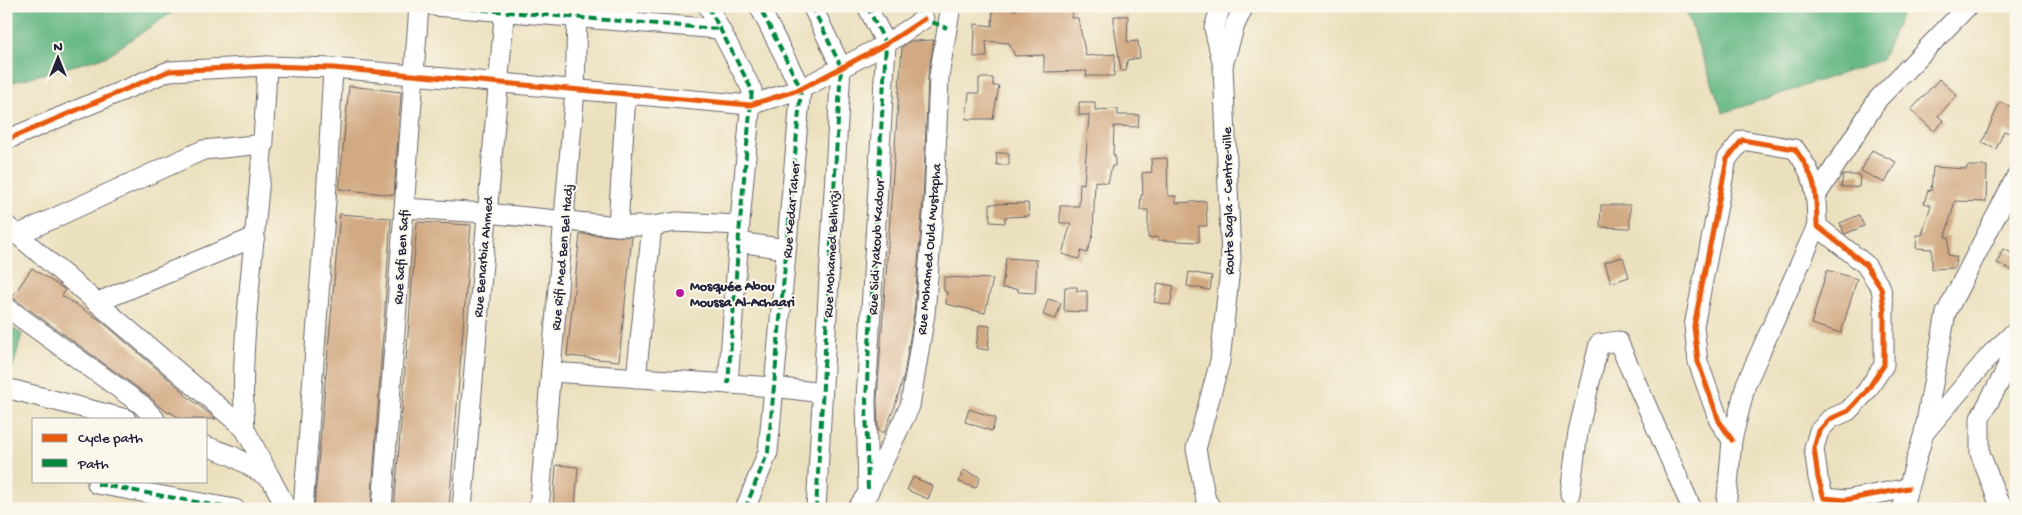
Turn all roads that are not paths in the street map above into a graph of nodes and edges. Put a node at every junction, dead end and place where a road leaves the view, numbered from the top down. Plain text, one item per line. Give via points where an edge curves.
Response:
1 (419, 6) edge
2 (434, 6) edge
3 (708, 6) edge
4 (759, 6) edge
5 (812, 6) edge
6 (867, 6) edge
7 (951, 6) edge
8 (1221, 6) edge
9 (1244, 6) edge
10 (1968, 6) edge
11 (505, 9) edge
12 (579, 12) edge
13 (920, 12) edge
14 (947, 28) junction
15 (720, 29) junction
16 (886, 44) junction
17 (268, 66) junction
18 (1223, 66) junction
19 (841, 67) junction
20 (333, 68) junction
21 (414, 76) junction
22 (497, 83) junction
23 (801, 89) junction
24 (575, 90) junction
25 (626, 94) junction
26 (750, 105) junction
27 (6, 140) edge
28 (264, 144) junction
29 (2016, 177) edge
30 (1816, 196) junction
31 (404, 208) junction
32 (486, 213) junction
33 (564, 221) junction
34 (618, 226) junction
35 (652, 226) junction
36 (1818, 226) junction
37 (11, 230) edge
38 (739, 234) junction
39 (255, 237) junction
40 (786, 249) junction
41 (98, 302) junction
42 (6, 306) edge
43 (2014, 332) edge
44 (551, 372) junction
45 (636, 378) junction
46 (728, 384) junction
47 (774, 387) junction
48 (6, 388) edge
49 (822, 394) junction
50 (122, 418) edge
51 (154, 418) edge
52 (245, 429) junction
53 (1924, 433) junction
54 (1732, 440) junction
55 (208, 447) edge
56 (271, 479) junction
57 (97, 484) dead end
58 (1908, 488) junction
59 (868, 493) junction
60 (1570, 494) dead end
61 (235, 509) edge
62 (287, 509) edge
63 (304, 509) edge
64 (382, 509) edge
65 (462, 509) edge
66 (539, 509) edge
67 (745, 509) edge
68 (816, 509) edge
69 (857, 509) edge
70 (1212, 509) edge
71 (1692, 509) edge
72 (1726, 509) edge
73 (1902, 509) edge
74 (2006, 509) edge

1 - 21 street, Rue Safi Ben Safi
2 - 11 street
3 - 15 street
4 - 23 street
5 - 19 street, Rue Mohamed Belhrizi
6 - 16 street, Rue Sidi Yakoub Kadour
7 - 14 street, Rue Mohamed Ould Mustapha
8 - 18 street, Route Sagla - Centre-ville via 1214,28
9 - 18 street, Route Sagla - Centre-ville
10 - 30 street via 1878,99
11 - 12 street
11 - 22 street, Rue Benarbia Ahmed
12 - 15 street
12 - 24 street, Rue Rifi Med Ben Bel Hadj
13 - 14 street
13 - 16 street
14 - 59 street, Rue Mohamed Ould Mustapha via 939,76 925,314 910,406
15 - 26 street via 752,90
16 - 19 street
16 - 59 street, Rue Sidi Yakoub Kadour via 866,400
17 - 20 street
17 - 27 street via 169,71
17 - 28 street
18 - 70 street, Route Sagla - Centre-ville via 1231,259 1220,361 1196,449 1206,500
19 - 23 street
19 - 49 street, Rue Mohamed Belhrizi
20 - 21 street
20 - 63 street
21 - 22 street
21 - 31 street, Rue Safi Ben Safi
22 - 24 street
22 - 32 street, Rue Benarbia Ahmed
23 - 26 street
23 - 40 street, Rue Kedar Taher
24 - 25 street
24 - 33 street, Rue Rifi Med Ben Bel Hadj
25 - 26 street
25 - 34 street
26 - 38 street
28 - 37 street via 203,150
28 - 39 street
29 - 53 street via 1946,313
30 - 36 street
30 - 54 street via 1809,168 1795,149 1742,140 1727,159 1694,326 1698,362 1719,421
31 - 32 street
31 - 64 street, Rue Safi Ben Safi
32 - 33 street
32 - 65 street, Rue Benarbia Ahmed
33 - 34 street
33 - 44 street, Rue Rifi Med Ben Bel Hadj
34 - 35 street
35 - 38 street via 676,222
35 - 45 street
36 - 54 street via 1746,384
36 - 58 street via 1865,264 1881,288 1884,308 1884,365 1848,411 1830,420 1819,431 1814,448 1824,498 1845,500
37 - 41 street
38 - 40 street
38 - 46 street
39 - 41 street
39 - 52 street via 242,398
40 - 47 street, Rue Kedar Taher
41 - 52 street
42 - 51 street via 142,405
43 - 53 street
43 - 74 street via 2005,372 1980,418 1980,453 1998,501
44 - 45 street
44 - 66 street, Rue Rifi Med Ben Bel Hadj
45 - 46 street
46 - 47 street
47 - 49 street
47 - 67 street, Rue Kedar Taher via 768,452
48 - 50 street
49 - 68 street, Rue Mohamed Belhrizi
52 - 56 street
53 - 58 street
54 - 72 street
55 - 56 street via 233,456
56 - 62 street
57 - 61 street
58 - 73 street
59 - 69 street, Rue Mohamed Ould Mustapha
60 - 71 street via 1578,432 1599,344 1618,341

